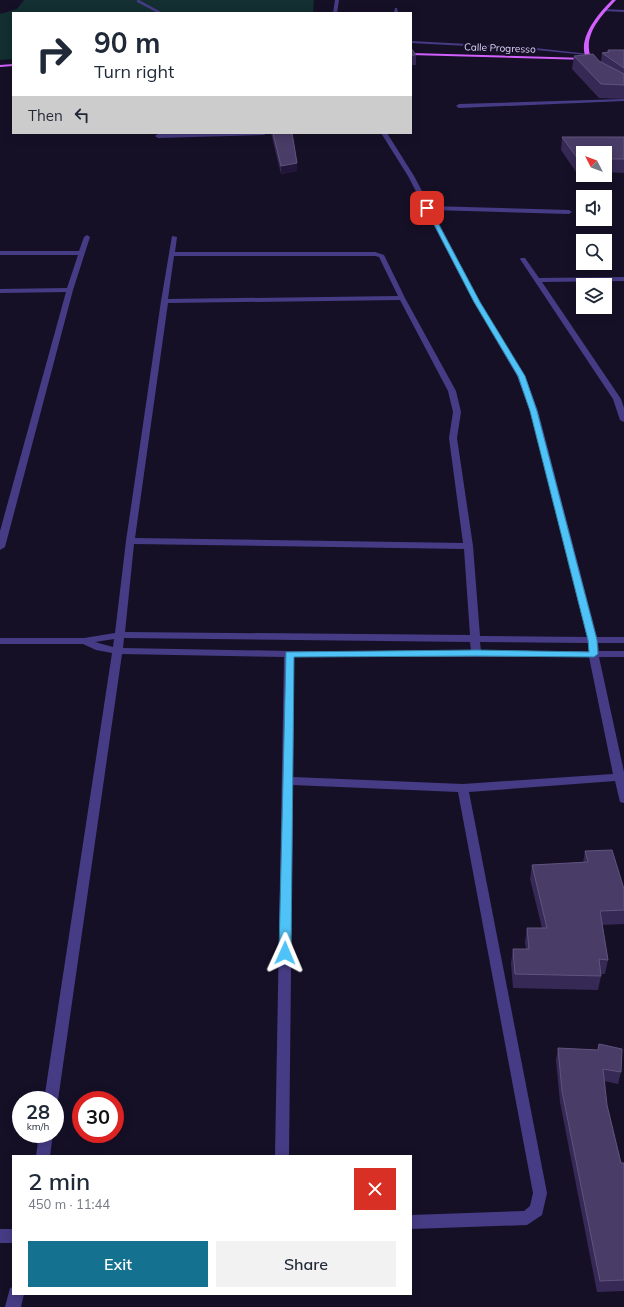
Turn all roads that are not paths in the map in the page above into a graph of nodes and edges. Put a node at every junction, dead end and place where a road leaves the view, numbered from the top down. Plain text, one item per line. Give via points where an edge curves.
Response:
1 (337, 0) edge
2 (614, 0) edge
3 (138, 1) dead end
4 (604, 10) junction
5 (624, 11) edge
6 (159, 12) edge
7 (335, 12) edge
8 (412, 42) edge
9 (412, 54) edge
10 (589, 58) junction
11 (596, 64) edge
12 (12, 65) edge
13 (0, 66) edge
14 (624, 100) edge
15 (459, 106) dead end
16 (229, 134) edge
17 (385, 134) edge
18 (158, 136) dead end
19 (427, 208) junction
20 (569, 212) dead end
21 (87, 237) dead end
22 (174, 237) dead end
23 (0, 253) edge
24 (82, 253) junction
25 (172, 254) junction
26 (523, 259) dead end
27 (624, 279) edge
28 (537, 280) junction
29 (70, 290) junction
30 (0, 291) edge
31 (402, 298) junction
32 (164, 301) junction
33 (622, 409) edge
34 (624, 420) edge
35 (130, 542) junction
36 (0, 546) edge
37 (468, 546) junction
38 (120, 635) junction
39 (476, 639) junction
40 (84, 640) junction
41 (593, 640) junction
42 (624, 640) edge
43 (0, 641) edge
44 (118, 651) junction
45 (476, 653) junction
46 (289, 654) junction
47 (594, 654) junction
48 (624, 654) edge
49 (619, 777) junction
50 (287, 781) junction
51 (463, 788) junction
52 (624, 798) edge
53 (52, 1091) edge
54 (45, 1143) edge
55 (43, 1155) edge
56 (282, 1155) edge
57 (412, 1222) edge
58 (0, 1236) edge
59 (12, 1236) edge
60 (16, 1295) edge
61 (13, 1307) edge

1 - 7 street
2 - 4 main road
3 - 6 street
4 - 5 street
4 - 10 main road via 587,42
8 - 10 street via 526,48
9 - 10 main road, Calle Progresso
10 - 11 street, Calle Progresso
12 - 13 main road
14 - 15 street
16 - 18 street
17 - 19 street via 411,176
19 - 20 street
19 - 41 street via 477,302 521,376 534,411
21 - 24 street
22 - 25 street
23 - 24 street
24 - 29 street
25 - 31 street via 379,254
25 - 32 street
26 - 28 street
27 - 28 street
28 - 33 street via 618,399
29 - 30 street
29 - 36 street
31 - 32 street
31 - 37 street via 455,401 457,412 453,438
32 - 35 street
33 - 34 street
35 - 37 street
35 - 38 street
37 - 39 street
38 - 39 street
38 - 40 street
38 - 44 street
39 - 41 street
39 - 45 street
40 - 43 street
40 - 44 street via 100,648
41 - 42 street
41 - 47 street
44 - 46 street
44 - 53 street
45 - 46 street
45 - 47 street
46 - 50 street
47 - 48 street
47 - 49 street
49 - 51 street
49 - 52 street
50 - 51 street
50 - 56 street
51 - 57 street via 540,1194 537,1210 527,1218
54 - 55 street
58 - 59 street
60 - 61 street

